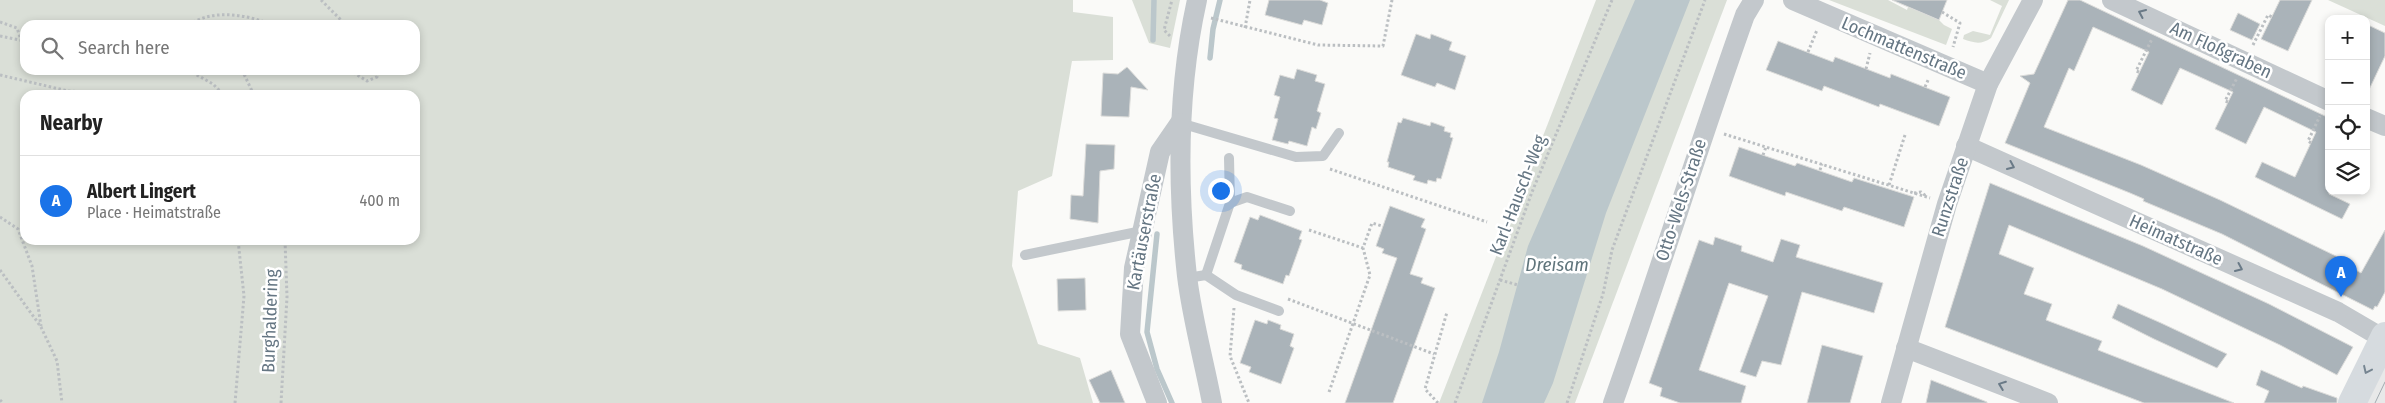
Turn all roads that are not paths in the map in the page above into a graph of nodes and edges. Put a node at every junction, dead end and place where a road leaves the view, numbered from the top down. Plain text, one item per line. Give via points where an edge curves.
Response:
1 (1197, 0) edge
2 (1754, 0) edge
3 (1793, 0) edge
4 (2033, 0) edge
5 (2112, 0) edge
6 (1988, 84) junction
7 (2325, 100) edge
8 (2370, 120) edge
9 (1180, 123) junction
10 (2385, 126) edge
11 (1339, 133) dead end
12 (1966, 146) junction
13 (1229, 158) dead end
14 (1230, 203) junction
15 (1290, 210) dead end
16 (1142, 231) junction
17 (1025, 255) dead end
18 (1197, 276) junction
19 (1279, 311) dead end
20 (2385, 338) edge
21 (1906, 348) junction
22 (1157, 403) edge
23 (1212, 403) edge
24 (1613, 403) edge
25 (1891, 403) edge
26 (2048, 403) edge
27 (2352, 403) edge

1 - 9 street, Kartäuserstraße
2 - 24 street, Otto-Wels-Straße via 1745,15 1704,128 1679,213
3 - 6 street, Lochmattenstraße
4 - 6 street, Runzstraße
7 -> 5 street, Am Floßgraben
6 - 12 street, Runzstraße
8 - 10 street
9 - 11 lane via 1296,157 1323,156
9 - 16 street, Kartäuserstraße via 1160,152
9 - 18 street, Kartäuserstraße via 1180,191
12 -> 20 street, Heimatstraße via 2338,312
12 - 21 street, Runzstraße
13 - 14 lane
14 - 15 lane via 1247,197
14 - 18 lane
16 - 17 lane
16 - 22 street, Kartäuserstraße via 1134,268 1130,334
18 - 19 lane
18 - 23 street, Kartäuserstraße
20 -> 27 main road
21 - 25 street, Runzstraße
26 -> 21 street

